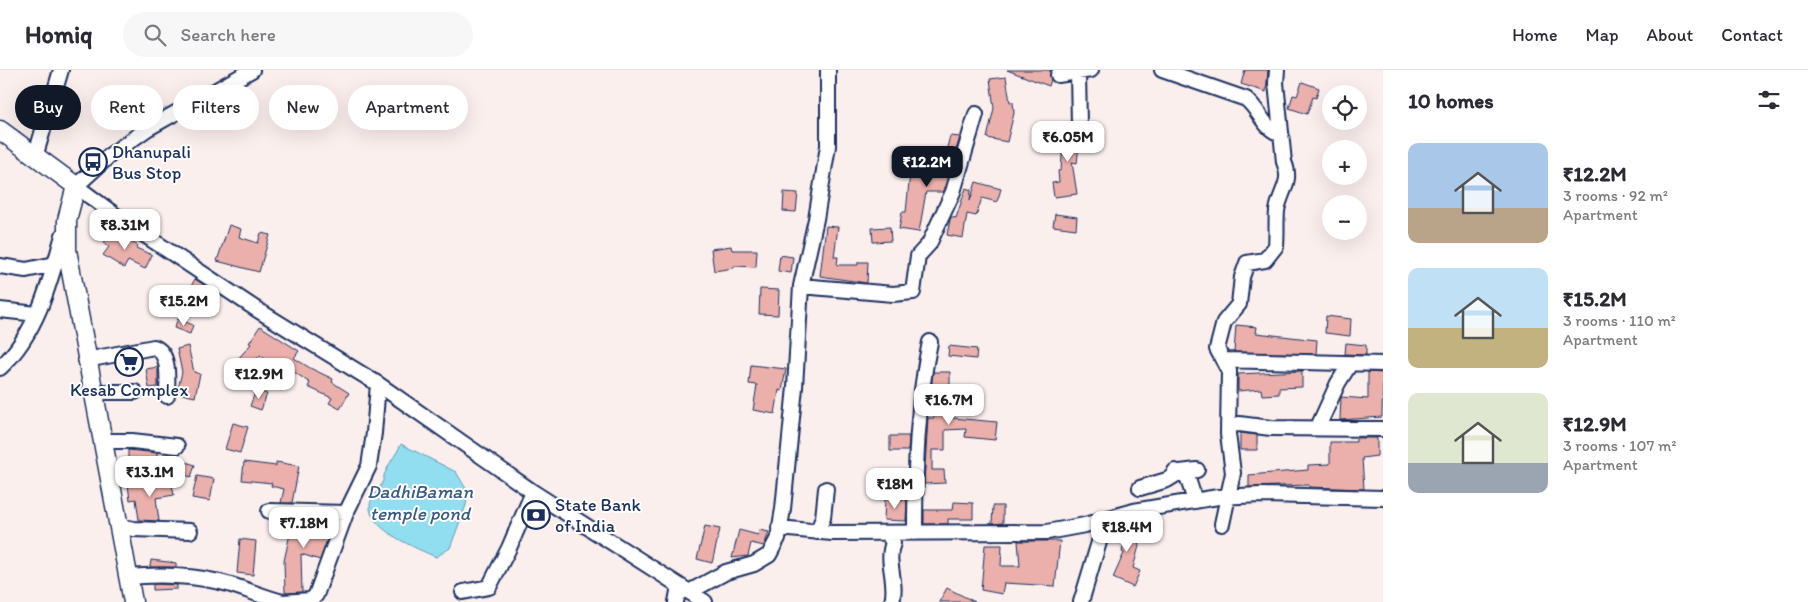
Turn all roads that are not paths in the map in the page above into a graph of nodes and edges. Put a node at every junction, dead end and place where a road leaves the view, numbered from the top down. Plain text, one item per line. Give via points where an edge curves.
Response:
1 (61, 70) edge
2 (252, 70) edge
3 (828, 70) edge
4 (1162, 70) edge
5 (1277, 70) edge
6 (1084, 72) edge
7 (1058, 75) dead end
8 (976, 114) dead end
9 (1079, 124) dead end
10 (0, 130) edge
11 (1281, 134) junction
12 (35, 157) junction
13 (76, 186) junction
14 (68, 220) junction
15 (55, 264) junction
16 (0, 266) edge
17 (801, 286) junction
18 (0, 310) edge
19 (37, 314) junction
20 (930, 342) dead end
21 (86, 360) junction
22 (1223, 360) junction
23 (1350, 364) junction
24 (1383, 364) edge
25 (0, 368) edge
26 (378, 384) junction
27 (93, 392) junction
28 (135, 392) dead end
29 (167, 396) dead end
30 (1229, 426) junction
31 (1318, 427) junction
32 (1383, 429) edge
33 (102, 441) junction
34 (177, 446) dead end
35 (1197, 470) dead end
36 (1176, 471) junction
37 (1140, 488) dead end
38 (826, 489) dead end
39 (533, 492) junction
40 (1227, 497) junction
41 (1383, 498) edge
42 (1195, 501) junction
43 (269, 511) dead end
44 (346, 513) junction
45 (1106, 519) junction
46 (1222, 524) dead end
47 (118, 526) junction
48 (779, 528) junction
49 (190, 531) dead end
50 (817, 532) junction
51 (888, 532) junction
52 (915, 532) junction
53 (128, 577) junction
54 (684, 589) junction
55 (463, 592) dead end
56 (132, 602) edge
57 (283, 602) edge
58 (676, 602) edge
59 (705, 602) edge
60 (892, 602) edge
61 (1082, 602) edge

1 - 12 street
2 - 13 street via 147,130 110,155
3 - 17 street via 828,146
4 - 11 street via 1246,99 1272,131
5 - 11 street
6 - 7 street
6 - 9 street
8 - 17 street via 953,192 929,244 918,256 913,292 893,294
10 - 12 main road
11 - 22 street via 1288,172 1277,213 1276,246 1265,260 1247,262 1239,304 1224,322 1217,349
12 - 13 main road
13 - 14 main road
13 - 26 street via 256,309
14 - 15 street
14 - 21 main road via 67,250
15 - 16 street via 26,270
15 - 19 street
17 - 48 street
18 - 19 street
19 - 25 street via 22,342
20 - 52 street via 922,385
21 - 27 main road
21 - 29 street via 154,347 160,349 167,373
22 - 23 street
22 - 30 street via 1229,370
23 - 24 street
23 - 31 street
26 - 39 street
26 - 44 street via 369,466
27 - 28 street
27 - 33 main road
30 - 31 street
30 - 40 street via 1233,473
31 - 32 street
33 - 34 street
33 - 47 main road
35 - 36 street
36 - 37 street via 1175,477
36 - 42 street via 1186,476
38 - 50 street via 823,518
39 - 54 street
39 - 55 street via 489,588
40 - 41 street
40 - 42 street
40 - 46 street
42 - 45 street
43 - 44 street
44 - 57 street via 315,599
45 - 52 street via 1047,532
45 - 61 street
47 - 49 street via 134,530
47 - 53 main road
48 - 50 street
48 - 54 street via 778,538 769,555 754,564
50 - 51 street
51 - 52 street
51 - 60 street via 893,543 889,553 894,580
53 - 56 main road
53 - 57 street via 174,575 211,580
54 - 58 street
54 - 59 street

